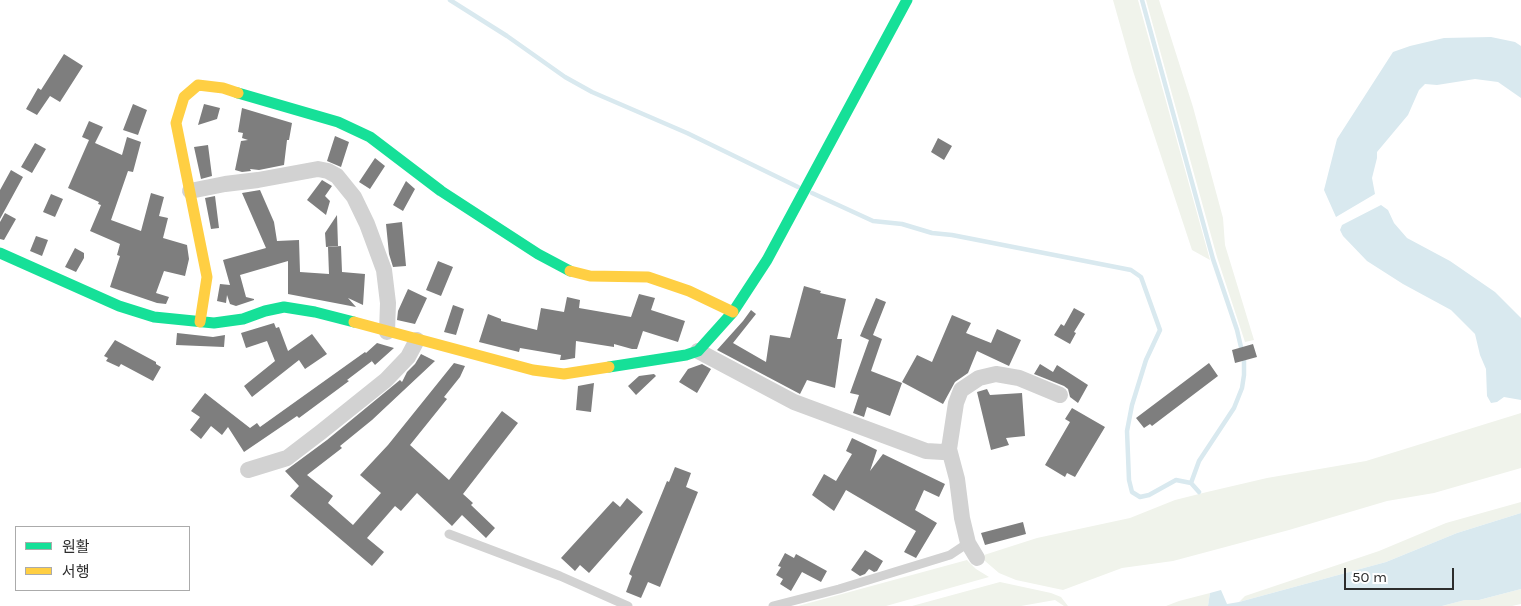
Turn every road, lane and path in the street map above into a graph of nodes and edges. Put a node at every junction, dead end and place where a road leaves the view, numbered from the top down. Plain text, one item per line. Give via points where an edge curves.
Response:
1 (907, 0) edge
2 (190, 191) junction
3 (0, 253) edge
4 (733, 312) junction
5 (200, 322) junction
6 (387, 332) junction
7 (417, 340) junction
8 (698, 351) junction
9 (1060, 395) dead end
10 (949, 449) junction
11 (248, 470) dead end
12 (449, 534) dead end
13 (968, 543) junction
14 (977, 558) dead end
15 (628, 606) edge
16 (772, 606) edge

1 - 4 street via 767,260
2 - 4 street via 176,122 184,97 198,85 223,88 338,122 370,137 441,191 538,254 573,272 590,276 648,277 689,291
2 - 5 street via 207,277
2 - 6 street via 318,169 337,176 354,197 384,270
3 - 5 street via 120,306 154,317
4 - 8 street
5 - 6 street via 243,319 284,307
6 - 7 street
7 - 8 street via 533,370 564,374
7 - 11 street via 408,357 386,380 321,432 287,458
8 - 10 street via 824,415 926,451
9 - 10 street via 1019,378 996,374 980,378 961,390
10 - 13 street via 958,480
12 - 15 lane
13 - 14 street
13 - 16 lane via 950,555

